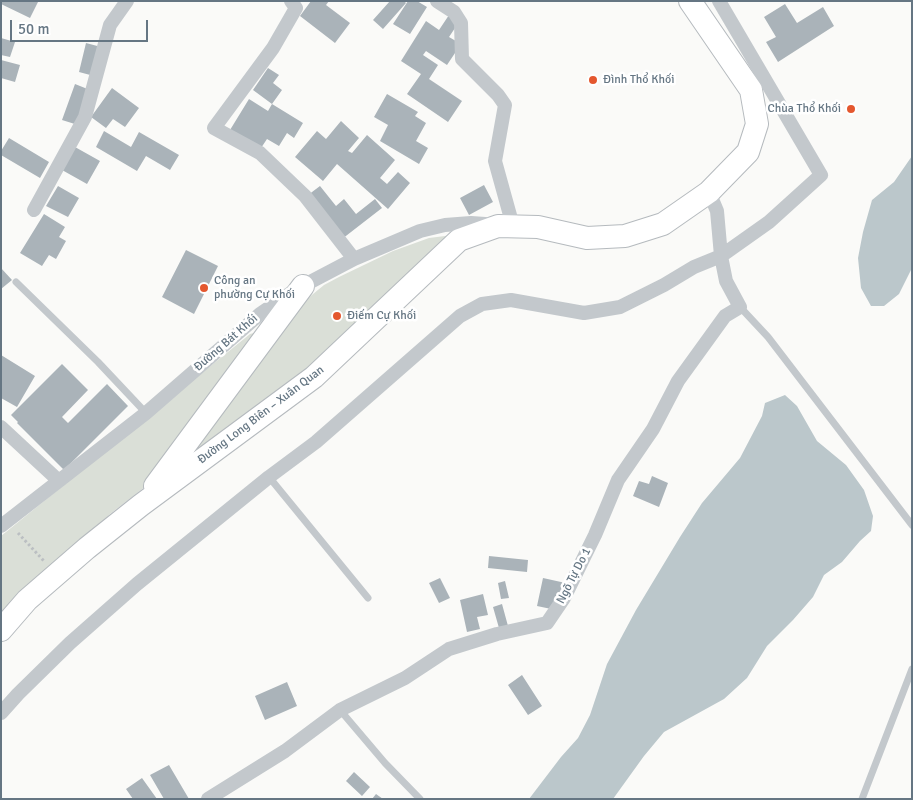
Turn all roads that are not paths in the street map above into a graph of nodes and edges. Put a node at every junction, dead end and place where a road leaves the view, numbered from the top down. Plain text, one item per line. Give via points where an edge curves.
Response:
1 (127, 1) edge
2 (291, 1) edge
3 (437, 1) edge
4 (690, 1) edge
5 (719, 1) edge
6 (709, 192) junction
7 (34, 210) dead end
8 (513, 226) junction
9 (721, 256) junction
10 (354, 259) junction
11 (16, 282) dead end
12 (303, 286) junction
13 (740, 307) junction
14 (146, 413) junction
15 (1, 427) edge
16 (269, 477) junction
17 (59, 481) junction
18 (141, 505) junction
19 (4, 524) edge
20 (912, 525) edge
21 (368, 598) dead end
22 (1, 630) edge
23 (912, 669) edge
24 (340, 710) junction
25 (1, 713) edge
26 (208, 799) edge
27 (420, 799) edge
28 (862, 799) edge

1 - 7 street via 110,25 85,117
2 - 10 street via 296,8 273,48 214,128 260,153 305,196
3 - 8 street via 454,12 461,23 462,59 505,105 494,161
4 - 6 main road, Đường Long Biên – Xuân Quan via 751,90 757,124 748,152
5 - 9 street via 821,175 769,222
6 - 8 main road, Đường Long Biên – Xuân Quan via 662,224 625,236 587,238 538,227
6 - 9 street via 717,211
8 - 10 street, Đường Bát Khối via 471,223 433,228 395,240
8 - 18 main road, Đường Long Biên – Xuân Quan via 498,226 459,240 314,377
9 - 13 street via 726,280
9 - 16 street via 620,307 584,313 511,300 482,304 460,316 316,442
10 - 12 street, Đường Bát Khối
11 - 14 lane
12 - 14 street, Đường Bát Khối via 260,314
12 - 18 main road
13 - 20 lane via 768,338
13 - 24 street, Ngõ Tự Do 1 via 725,316 678,380 653,429 618,480 564,598 547,623 497,634 448,650 405,678
14 - 17 street, Đường Bát Khối
15 - 17 street
16 - 21 lane
16 - 25 street via 70,643
17 - 19 street, Đường Bát Khối
18 - 22 main road, Đường Long Biên – Xuân Quan via 27,600
23 - 28 lane
24 - 26 street, Ngõ Tự Do 1 via 284,751
24 - 27 lane

